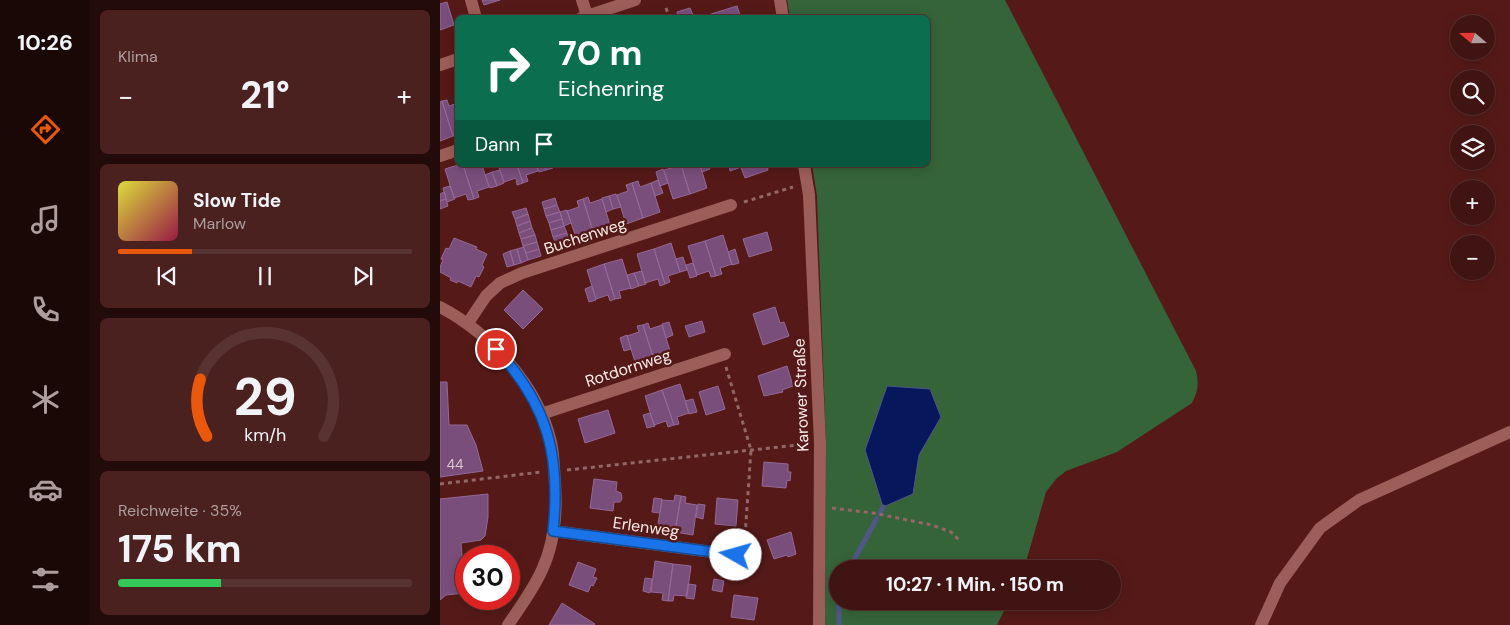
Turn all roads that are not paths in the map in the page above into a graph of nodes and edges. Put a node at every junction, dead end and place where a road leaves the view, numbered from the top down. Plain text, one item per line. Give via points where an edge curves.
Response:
1 (471, 0) edge
2 (582, 0) edge
3 (635, 0) edge
4 (780, 0) edge
5 (475, 15) edge
6 (584, 15) edge
7 (587, 15) edge
8 (782, 15) edge
9 (455, 60) edge
10 (440, 65) edge
11 (455, 151) edge
12 (440, 156) edge
13 (804, 167) edge
14 (731, 205) road end
15 (440, 307) edge
16 (468, 323) junction
17 (725, 354) road end
18 (541, 414) junction
19 (1510, 432) edge
20 (553, 531) junction
21 (736, 555) road end
22 (508, 625) edge
23 (818, 625) edge
24 (1261, 625) edge

1 - 5 street
2 - 6 street
3 - 7 street
4 - 8 street
9 - 10 street
11 - 12 street
13 - 23 street, Karower Straße via 809,205 820,443
14 - 16 street, Buchenweg via 500,282
15 - 16 street
16 - 18 street via 505,358
17 - 18 street, Rotdornweg
18 - 20 street via 551,442 554,471
19 - 24 street via 1359,500 1320,528 1280,583
20 - 21 street, Erlenweg
20 - 22 street via 542,568

